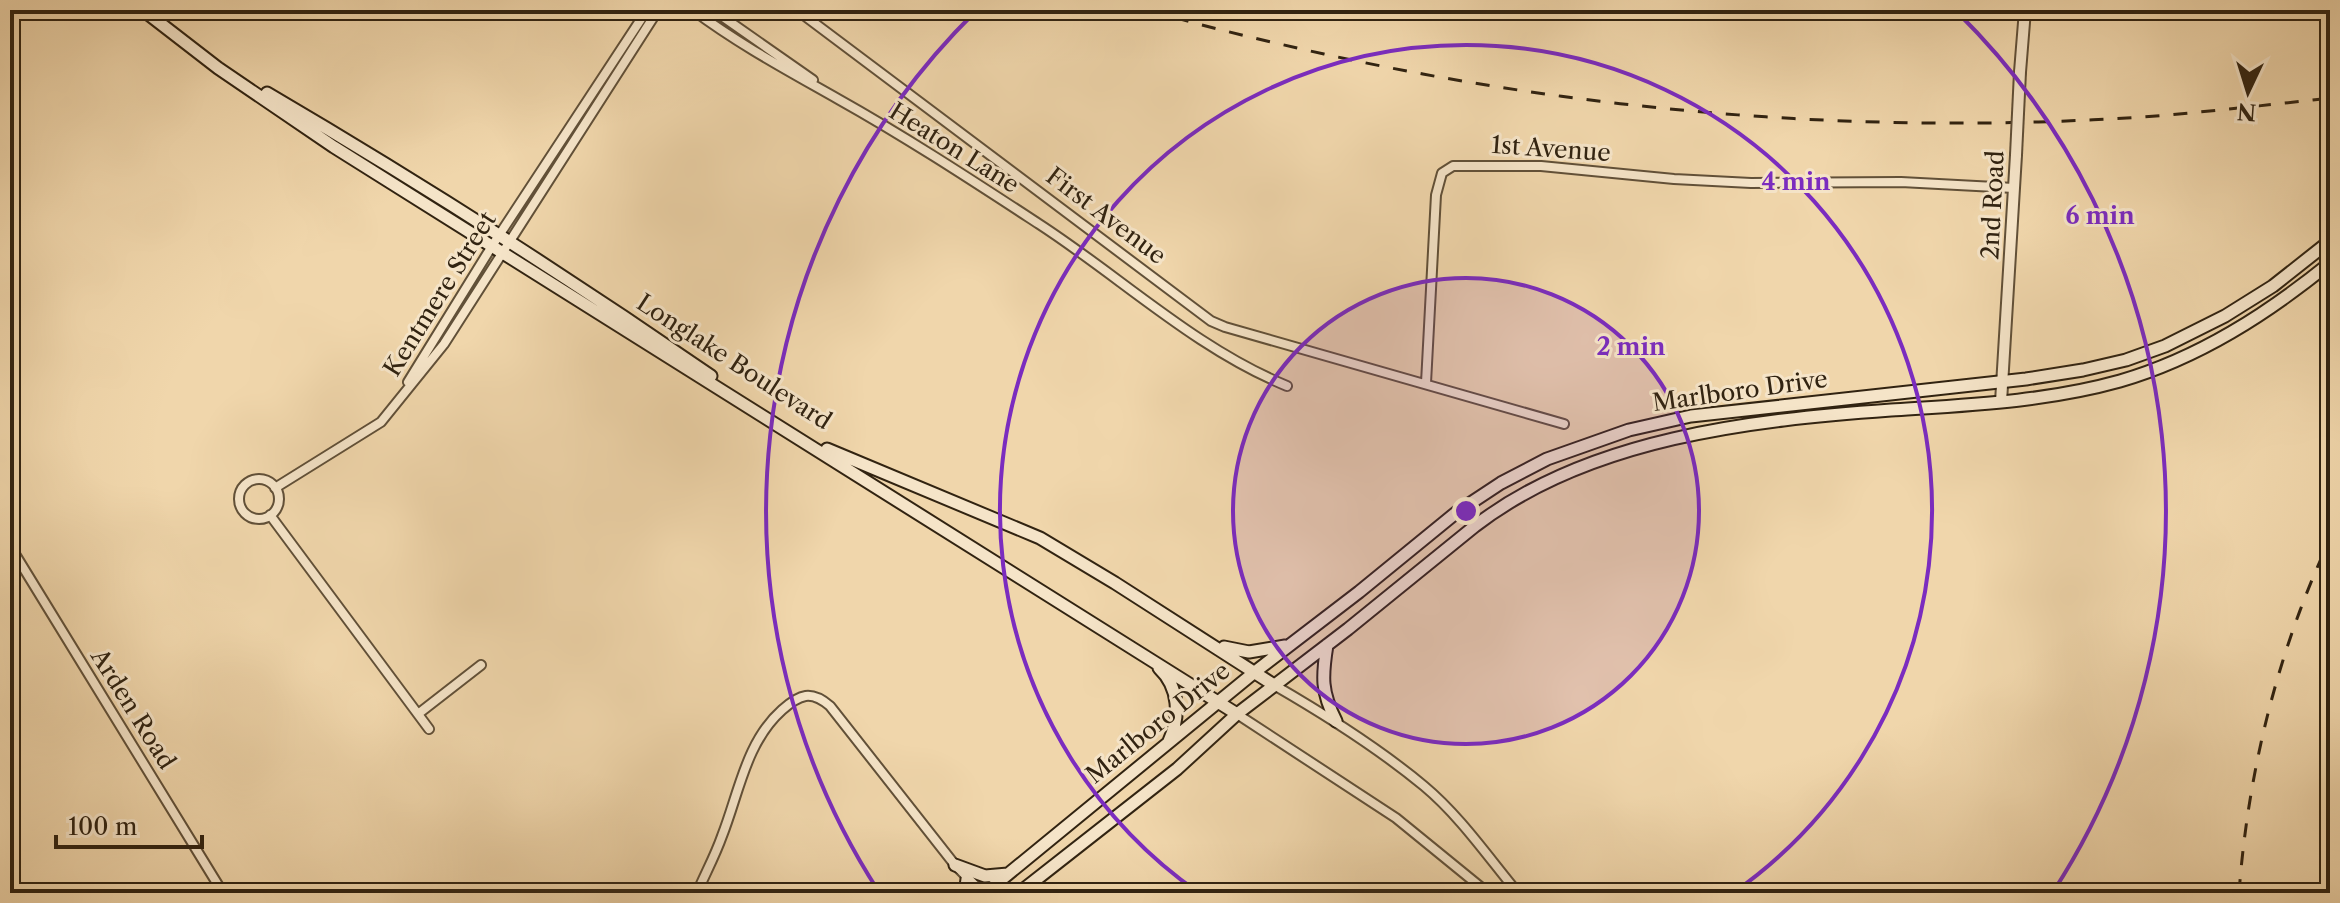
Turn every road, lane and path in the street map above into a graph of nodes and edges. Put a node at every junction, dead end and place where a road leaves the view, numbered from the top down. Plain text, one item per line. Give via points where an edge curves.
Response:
1 (143, 10) edge
2 (647, 10) edge
3 (658, 10) edge
4 (693, 10) edge
5 (713, 10) edge
6 (797, 10) edge
7 (2025, 10) edge
8 (839, 99) junction
9 (2014, 188) junction
10 (2330, 241) edge
11 (501, 244) junction
12 (2330, 263) edge
13 (2003, 381) junction
14 (1426, 383) junction
15 (1287, 386) dead end
16 (2001, 402) junction
17 (1564, 424) dead end
18 (840, 461) junction
19 (275, 488) junction
20 (270, 515) junction
21 (10, 546) edge
22 (1211, 643) junction
23 (1291, 645) junction
24 (1327, 645) junction
25 (1147, 657) junction
26 (481, 665) dead end
27 (1256, 671) junction
28 (1274, 685) junction
29 (1218, 702) junction
30 (418, 714) junction
31 (1237, 714) junction
32 (1336, 721) junction
33 (429, 729) dead end
34 (1169, 742) junction
35 (955, 865) junction
36 (1009, 874) junction
37 (967, 879) junction
38 (1023, 891) edge
39 (223, 893) edge
40 (697, 893) edge
41 (965, 893) edge
42 (984, 893) edge
43 (1488, 893) edge
44 (1518, 893) edge

1 - 11 main road, Longlake Boulevard via 204,57 392,166
2 - 11 street, Kentmere Street
3 - 11 street, Kentmere Street
4 - 8 street, Heaton Lane via 758,55
5 - 8 street, Heaton Lane
6 - 14 street, First Avenue via 1211,321
7 - 9 street, 2nd Road, bridge
8 - 15 street, Heaton Lane via 1038,224 1196,337 1254,373
9 - 13 street, 2nd Road
9 - 14 street, 1st Avenue via 1751,183 1541,166 1453,166 1442,173 1436,195
10 - 13 main road, Marlboro Drive via 2246,304 2165,346 2083,370
11 - 18 main road, Longlake Boulevard via 590,292
11 - 19 street, Kentmere Street via 444,344 381,422
12 - 16 main road, Marlboro Drive via 2238,329 2152,370 2086,389
13 - 16 street, 2nd Road
13 - 23 main road, Marlboro Drive via 1691,416 1593,441 1501,483 1457,512
14 - 17 street
16 - 24 main road, Marlboro Drive via 1736,426 1579,469 1492,513
18 - 22 main road, Longlake Boulevard via 1040,538
18 - 25 main road, Longlake Boulevard
19 - 20 street via 279,500
19 - 20 street via 257,479 245,484 239,496 246,514 257,519
20 - 30 street
21 - 39 street, Arden Road
22 - 23 main road via 1249,652
22 - 27 main road, Longlake Boulevard
23 - 27 main road, Marlboro Drive
24 - 28 main road, Marlboro Drive
24 - 32 main road via 1323,682
25 - 29 main road, Longlake Boulevard
25 - 34 main road via 1165,674 1176,701
26 - 30 street
27 - 28 main road, Longlake Boulevard
27 - 29 main road, Marlboro Drive
28 - 31 main road, Marlboro Drive
28 - 32 street
29 - 31 main road, Longlake Boulevard
29 - 34 main road, Marlboro Drive
30 - 33 street
31 - 38 main road, Marlboro Drive via 1177,769
31 - 43 street via 1396,818
32 - 44 street via 1425,787
34 - 36 main road, Marlboro Drive
35 - 36 main road via 985,876
35 - 37 street
35 - 40 street via 830,706 821,698 802,696 776,715 758,738
36 - 42 main road, Marlboro Drive
37 - 41 main road
37 - 42 street

